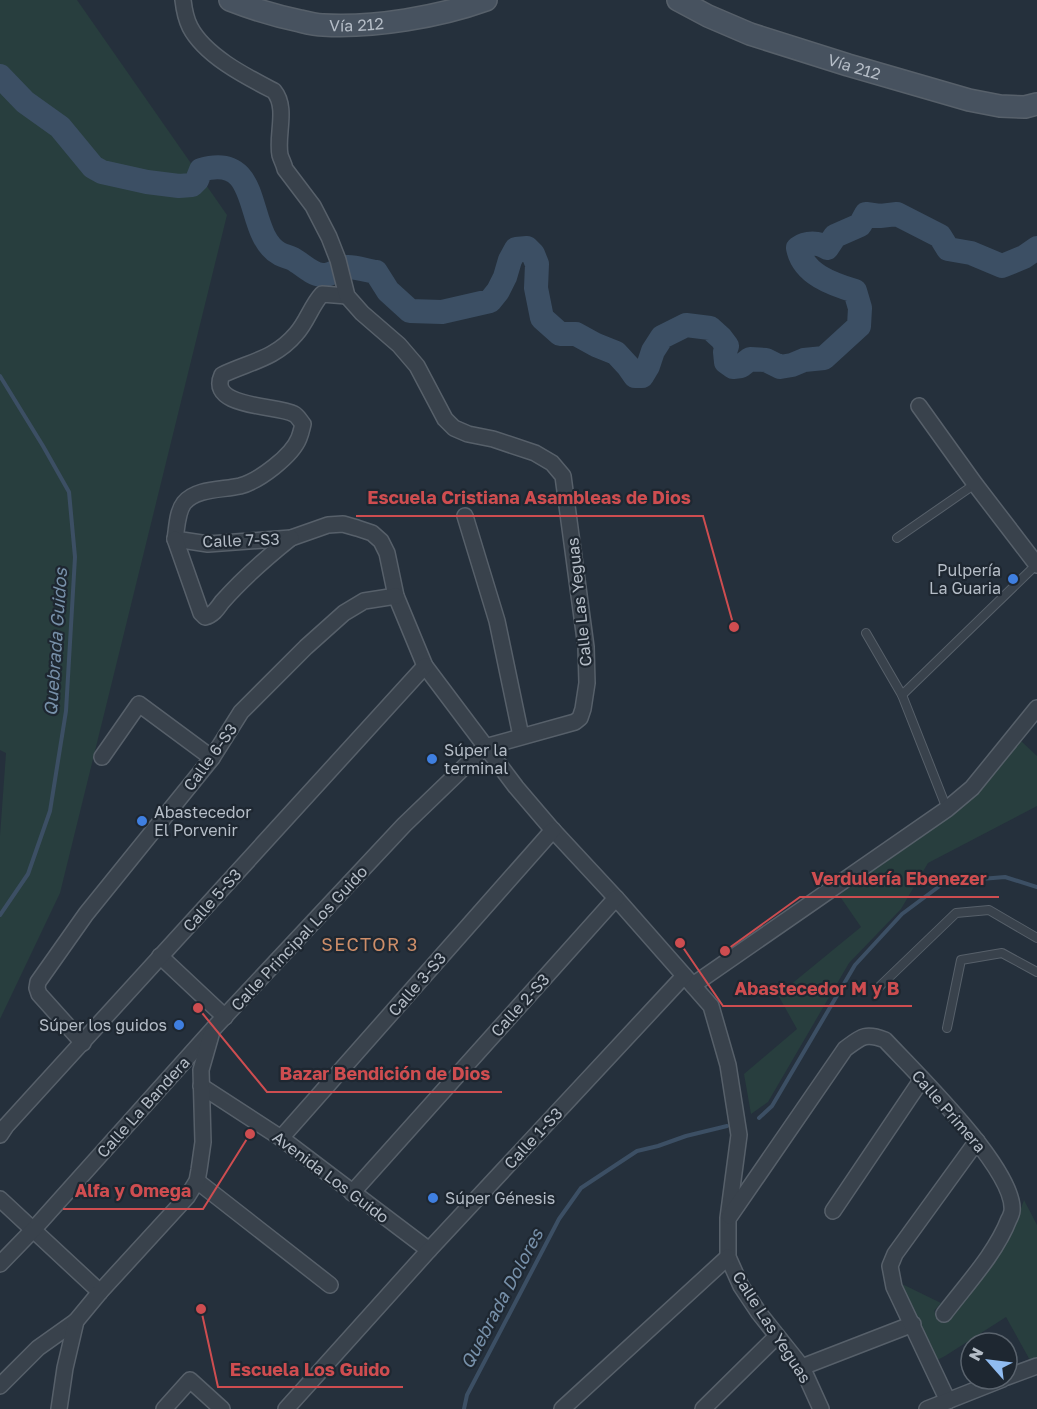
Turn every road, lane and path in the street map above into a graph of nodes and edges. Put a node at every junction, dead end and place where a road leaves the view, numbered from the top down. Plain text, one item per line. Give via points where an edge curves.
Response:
1 (183, 0) edge
2 (230, 0) edge
3 (486, 0) edge
4 (678, 0) edge
5 (1037, 104) edge
6 (347, 296) junction
7 (920, 406) dead end
8 (975, 484) junction
9 (465, 516) dead end
10 (175, 538) junction
11 (291, 538) junction
12 (897, 538) dead end
13 (1037, 564) edge
14 (396, 596) junction
15 (866, 633) dead end
16 (425, 666) junction
17 (902, 695) junction
18 (1037, 708) edge
19 (521, 736) junction
20 (485, 747) junction
21 (102, 757) dead end
22 (212, 758) junction
23 (947, 809) junction
24 (553, 830) junction
25 (616, 898) junction
26 (1037, 938) edge
27 (160, 956) junction
28 (1037, 972) edge
29 (689, 980) junction
30 (879, 987) dead end
31 (225, 1017) junction
32 (947, 1028) dead end
33 (213, 1029) junction
34 (83, 1043) junction
35 (922, 1079) junction
36 (201, 1086) junction
37 (0, 1135) edge
38 (281, 1138) junction
39 (977, 1141) junction
40 (197, 1181) junction
41 (352, 1193) junction
42 (0, 1198) edge
43 (833, 1211) dead end
44 (728, 1218) junction
45 (33, 1230) junction
46 (429, 1251) junction
47 (728, 1257) junction
48 (0, 1264) edge
49 (330, 1285) dead end
50 (100, 1292) junction
51 (944, 1314) dead end
52 (76, 1321) junction
53 (913, 1324) junction
54 (777, 1336) junction
55 (1037, 1366) edge
56 (802, 1367) junction
57 (1019, 1373) edge
58 (0, 1386) edge
59 (973, 1391) edge
60 (948, 1401) junction
61 (59, 1409) edge
62 (164, 1409) edge
63 (222, 1409) edge
64 (286, 1409) edge
65 (562, 1409) edge
66 (703, 1409) edge
67 (820, 1409) edge
68 (927, 1409) edge

1 - 6 street, Calle Las Yeguas via 190,27 202,43 279,97 280,154 285,169 313,206 329,237
2 - 3 main road, Vía 212 via 321,25 374,24 436,14
4 - 5 main road, Vía 212 via 750,34 868,71 969,100 1025,107
6 - 10 street via 322,294 296,335 272,355 222,375 220,391 230,398 296,414 303,424 299,439 260,478 242,486 189,497 182,505
6 - 19 street, Calle Las Yeguas via 417,366 445,419 454,428 535,453 552,463 563,476 586,647 586,692 580,718 575,722
7 - 8 street
8 - 12 lane
8 - 13 street
9 - 19 street via 497,621
10 - 11 street, Calle 7-S3 via 208,544
10 - 11 street via 205,617
11 - 14 street, Calle 7-S3 via 343,524 372,534 387,553
13 - 17 lane
14 - 16 street, Calle 7-S3
14 - 22 street, Calle 6-S3 via 364,601 344,613 241,712
15 - 17 lane
16 - 20 street, Calle 7-S3
16 - 27 street, Calle 5-S3
17 - 23 lane
18 - 23 street, Calle 1-S3 via 972,788
19 - 20 street, Calle Las Yeguas
20 - 24 street, Calle Las Yeguas
20 - 31 street, Calle Principal Los Guido via 404,825
21 - 22 street via 139,704
22 - 34 street, Calle 6-S3 via 86,914 38,982 44,1000
23 - 29 street, Calle 1-S3
24 - 25 street, Calle Las Yeguas
24 - 38 street, Calle 3-S3
25 - 29 street, Calle Las Yeguas
25 - 41 street, Calle 2-S3
26 - 30 lane via 989,910 956,914
27 - 31 street
27 - 34 street, Calle 5-S3
28 - 32 lane via 1002,953 961,960
29 - 44 street, Calle Las Yeguas via 711,1006 728,1065 739,1135
29 - 46 street, Calle 1-S3
31 - 33 street, Calle Principal Los Guido
33 - 36 street, Calle Principal Los Guido via 201,1070
33 - 45 street, Calle La Bandera
34 - 37 street, Calle 5-S3
35 - 39 street, Calle Primera
35 - 43 street
35 - 44 street, Calle Primera via 885,1040 874,1035 861,1037 845,1049
36 - 38 street, Avenida Los Guido
36 - 40 street, Calle Principal Los Guido via 203,1142
38 - 41 street, Avenida Los Guido
39 - 51 street, Calle Primera via 1003,1179 1012,1211 999,1241
39 - 53 street via 890,1266 894,1287
40 - 49 street
40 - 50 street, Calle Principal Los Guido
41 - 46 street, Avenida Los Guido
42 - 45 street
44 - 47 street, Calle Las Yeguas
45 - 48 street, Calle La Bandera
45 - 50 street
46 - 64 street, Calle 1-S3
47 - 54 street, Calle Las Yeguas via 741,1286
47 - 65 street
50 - 52 street, Calle Principal Los Guido
52 - 58 street via 38,1348
52 - 61 street, Calle Principal Los Guido
53 - 56 street
53 - 60 street
54 - 56 street, Calle Las Yeguas
54 - 66 street
55 - 57 street
56 - 67 street, Calle Las Yeguas
59 - 60 street
60 - 68 street
62 - 63 street via 190,1380

